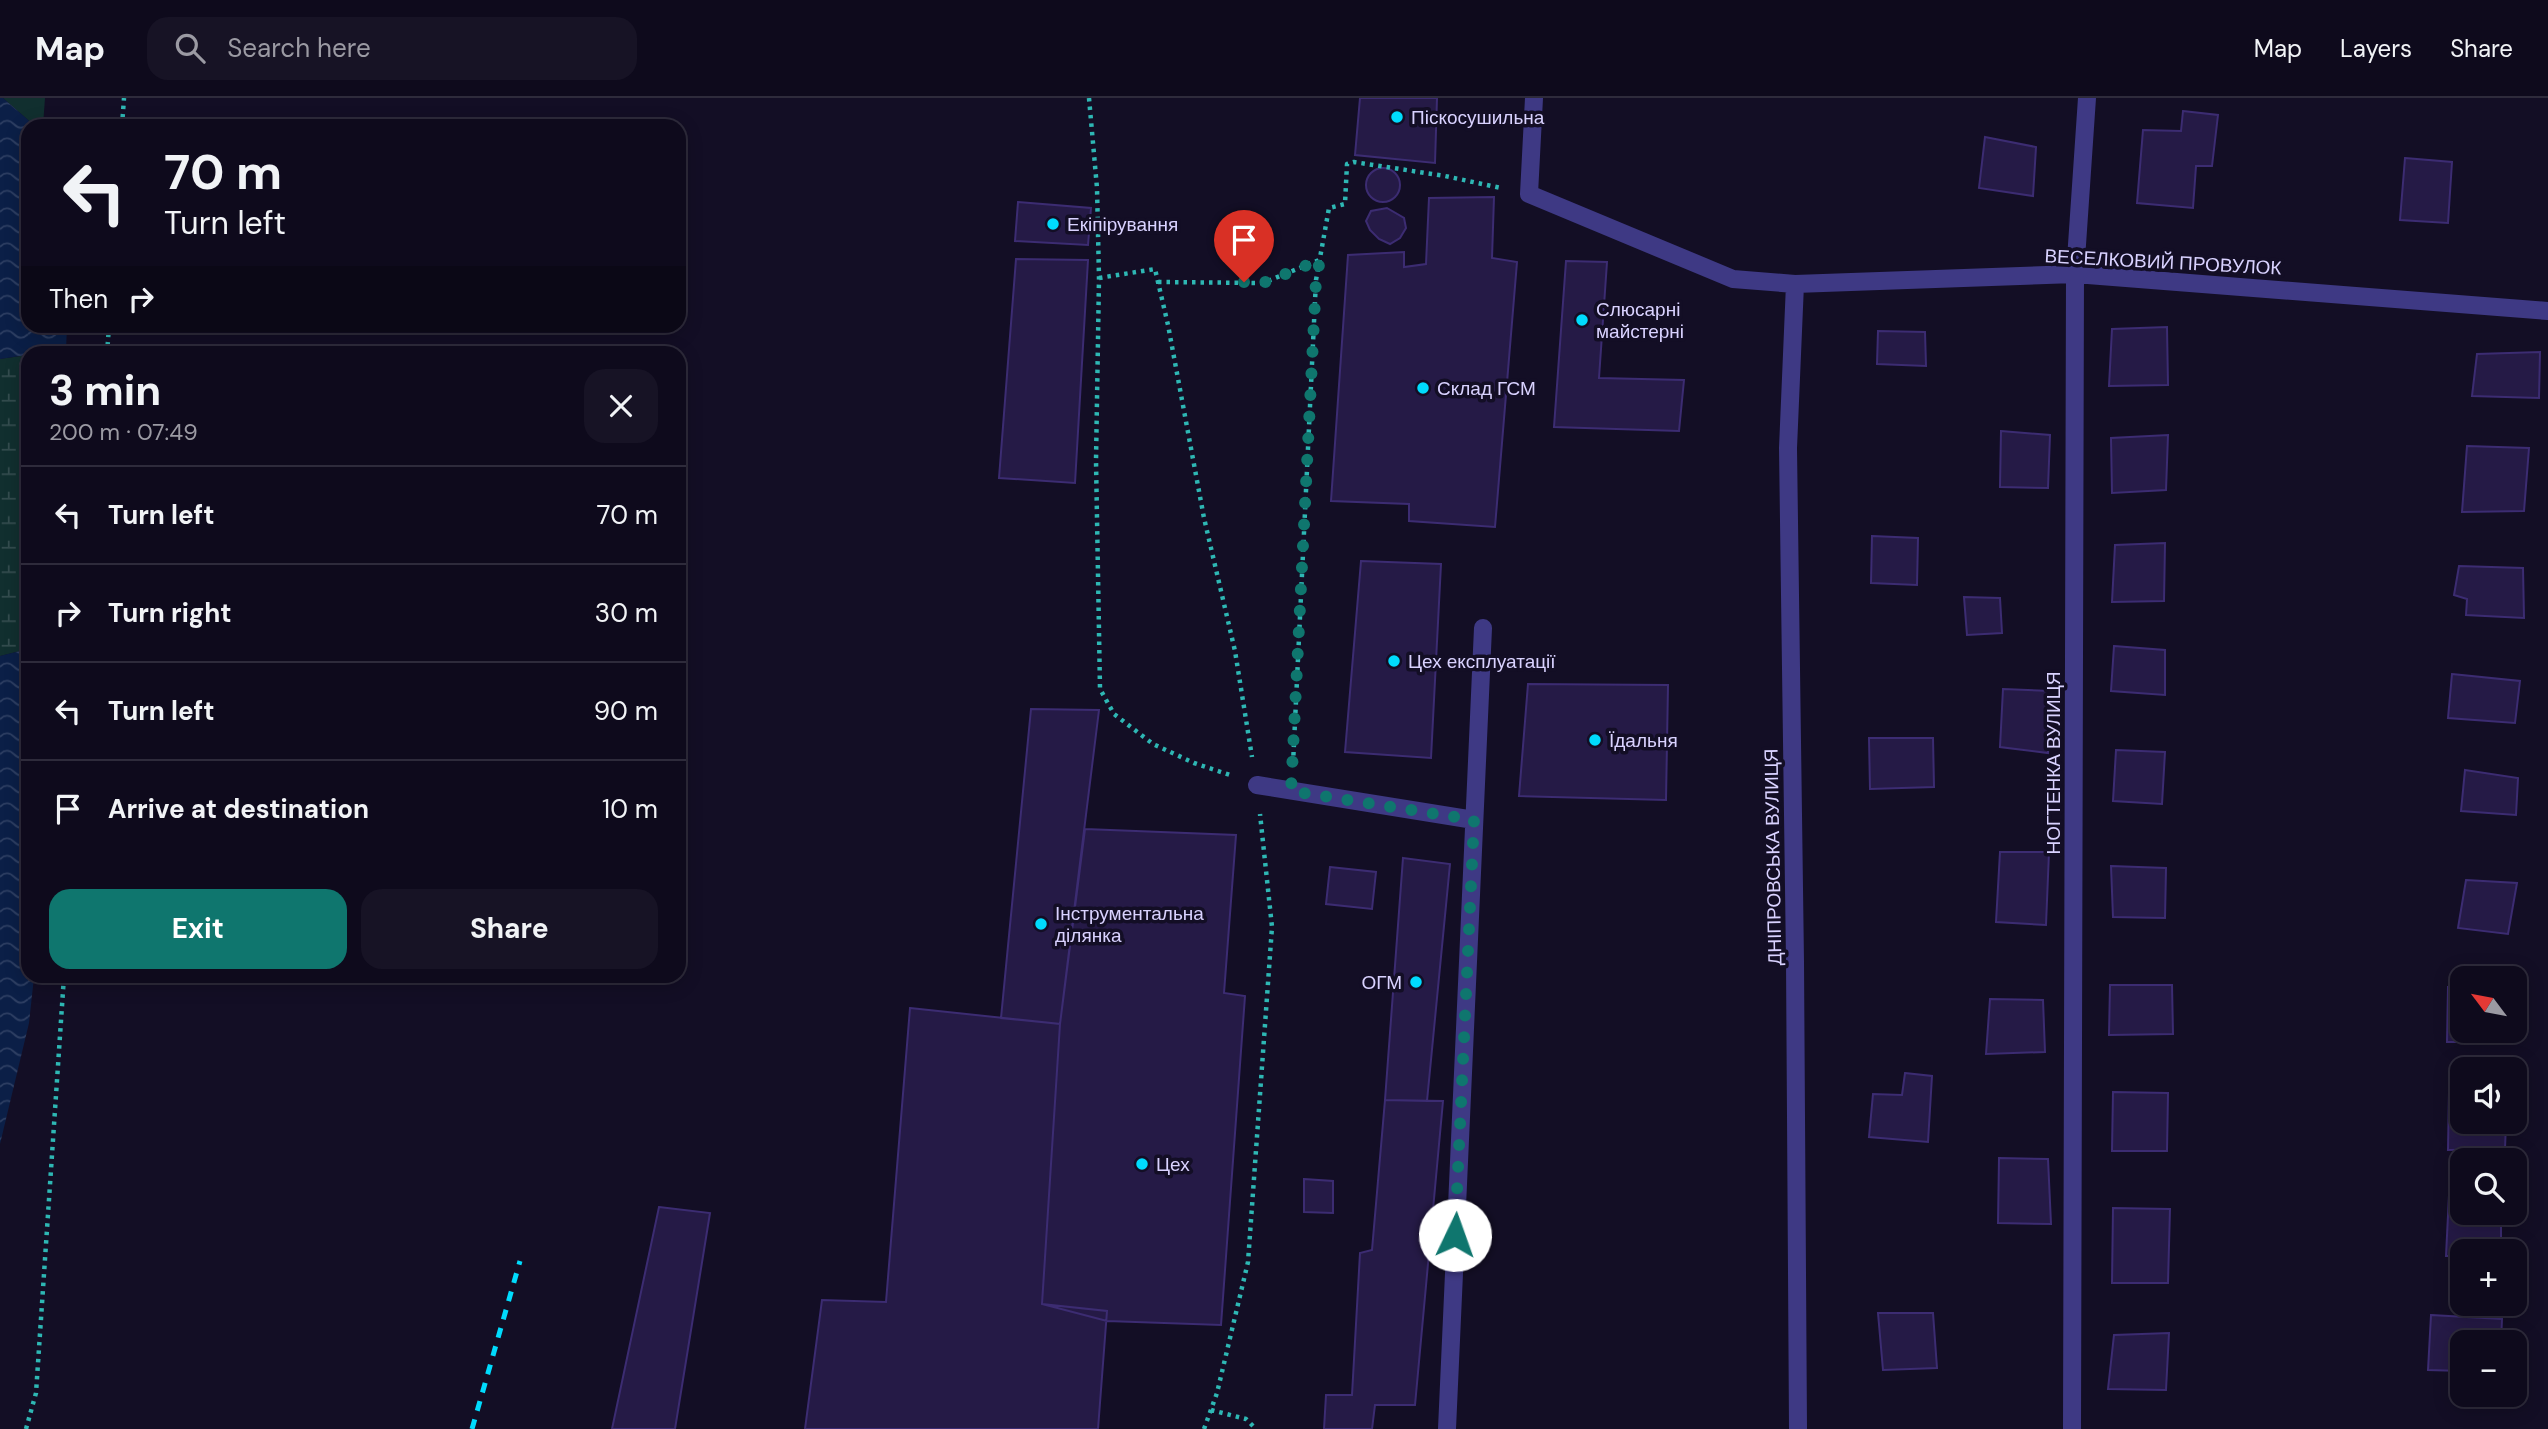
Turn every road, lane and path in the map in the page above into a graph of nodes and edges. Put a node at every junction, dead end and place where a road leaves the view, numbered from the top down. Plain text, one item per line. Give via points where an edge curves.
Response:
1 (124, 98) edge
2 (1089, 98) edge
3 (1534, 98) edge
4 (2087, 98) edge
5 (122, 119) edge
6 (1529, 194) junction
7 (1320, 260) junction
8 (2075, 274) junction
9 (1099, 278) junction
10 (1158, 282) junction
11 (1795, 284) junction
12 (2548, 312) edge
13 (1483, 628) dead end
14 (1257, 785) junction
15 (1291, 791) junction
16 (1474, 820) junction
17 (64, 983) edge
18 (1211, 1410) junction
19 (26, 1429) edge
20 (1204, 1429) edge
21 (1256, 1429) edge
22 (1447, 1429) edge
23 (1798, 1429) edge
24 (2072, 1429) edge

1 - 5 path
2 - 9 path
3 - 6 street
4 - 8 street, НОГТЕНКА ВУЛИЦЯ
6 - 7 path via 1445,176 1346,164 1345,204 1329,208
6 - 11 street, ВЕСЕЛКОВИЙ ПРОВУЛОК via 1733,279
7 - 10 path via 1263,283
7 - 15 path via 1308,404
8 - 11 street, ВЕСЕЛКОВИЙ ПРОВУЛОК
8 - 12 street, ВЕСЕЛКОВИЙ ПРОВУЛОК
8 - 24 street, НОГТЕНКА ВУЛИЦЯ
9 - 10 path via 1155,269
9 - 14 path via 1100,689 1114,714 1153,744
10 - 14 path via 1235,651
11 - 23 street, ДНІПРОВСЬКА ВУЛИЦЯ via 1788,448
13 - 16 street
14 - 15 street
14 - 18 path via 1272,927 1260,1120 1248,1262
15 - 16 street
16 - 22 street
17 - 19 path via 36,1393
18 - 20 path
18 - 21 path via 1247,1419

